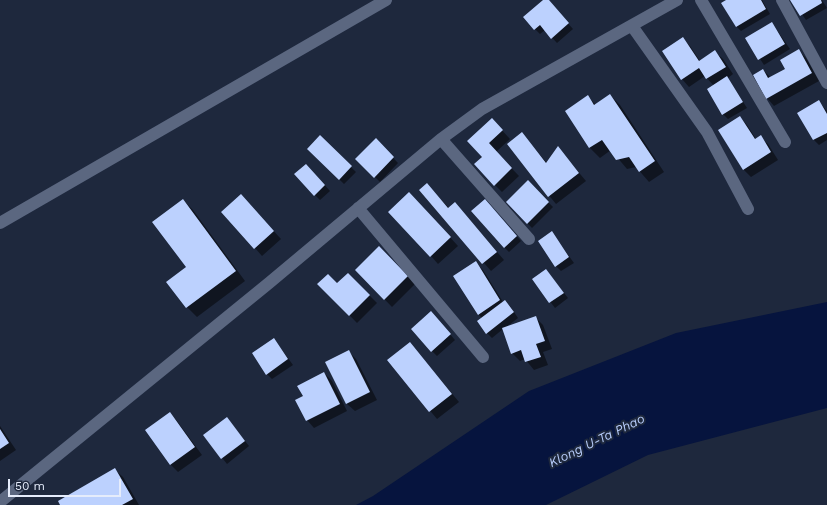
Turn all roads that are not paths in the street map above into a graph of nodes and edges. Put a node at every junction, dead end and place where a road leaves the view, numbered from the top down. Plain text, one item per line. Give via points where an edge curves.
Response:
1 (386, 0) edge
2 (677, 0) edge
3 (701, 0) edge
4 (782, 0) edge
5 (632, 26) junction
6 (827, 83) edge
7 (441, 138) junction
8 (785, 142) dead end
9 (358, 208) junction
10 (748, 209) dead end
11 (0, 223) edge
12 (529, 239) dead end
13 (483, 357) dead end
14 (0, 502) edge

1 - 11 street
2 - 5 street
3 - 8 street
4 - 6 street
5 - 7 street via 482,109
5 - 10 street via 707,132
7 - 9 street
7 - 12 street
9 - 13 street
9 - 14 street

